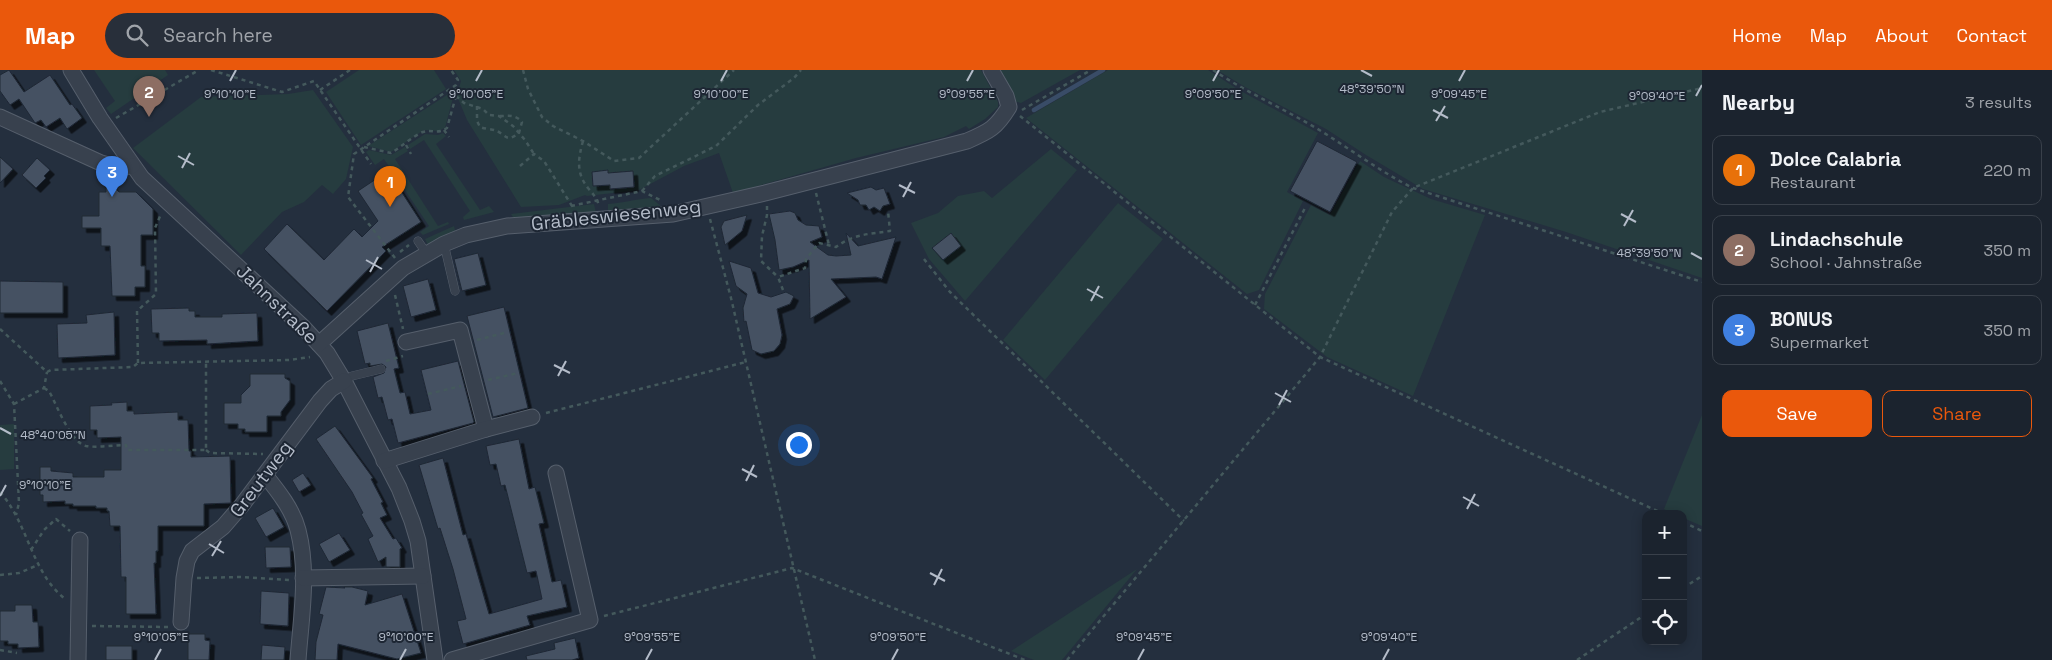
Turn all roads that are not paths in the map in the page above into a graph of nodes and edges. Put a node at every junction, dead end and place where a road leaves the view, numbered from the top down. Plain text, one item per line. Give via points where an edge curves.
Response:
1 (71, 70) edge
2 (991, 70) edge
3 (0, 117) edge
4 (132, 166) junction
5 (418, 241) road end
6 (444, 244) junction
7 (427, 254) junction
8 (455, 291) dead end
9 (406, 342) road end
10 (323, 349) junction
11 (382, 365) road end
12 (344, 381) junction
13 (532, 417) road end
14 (486, 429) junction
15 (384, 461) junction
16 (556, 474) dead end
17 (265, 475) junction
18 (80, 540) road end
19 (422, 576) junction
20 (303, 578) junction
21 (181, 622) road end
22 (78, 660) edge
23 (298, 660) edge
24 (435, 660) edge
25 (452, 660) edge

1 - 4 street, Jahnstraße
2 - 6 street, Gräbleswiesenweg via 1009,107 998,125 967,140 673,214 507,226 466,235
3 - 4 street via 101,163 115,167
4 - 10 street, Jahnstraße
5 - 7 lane
6 - 7 street, Gräbleswiesenweg
6 - 8 lane
7 - 10 street, Gräbleswiesenweg via 399,262 391,278
9 - 14 street via 460,330
10 - 12 street, Jahnstraße
11 - 12 lane
12 - 15 street, Jahnstraße
12 - 17 street, Greutweg via 320,401
13 - 14 street
14 - 15 street
15 - 19 street, Jahnstraße via 412,521
16 - 25 street via 590,620
17 - 20 street via 280,494 298,529
17 - 21 street, Greutweg via 223,527 192,551 184,578
18 - 22 street
19 - 20 street
19 - 24 street, Jahnstraße
20 - 23 street

